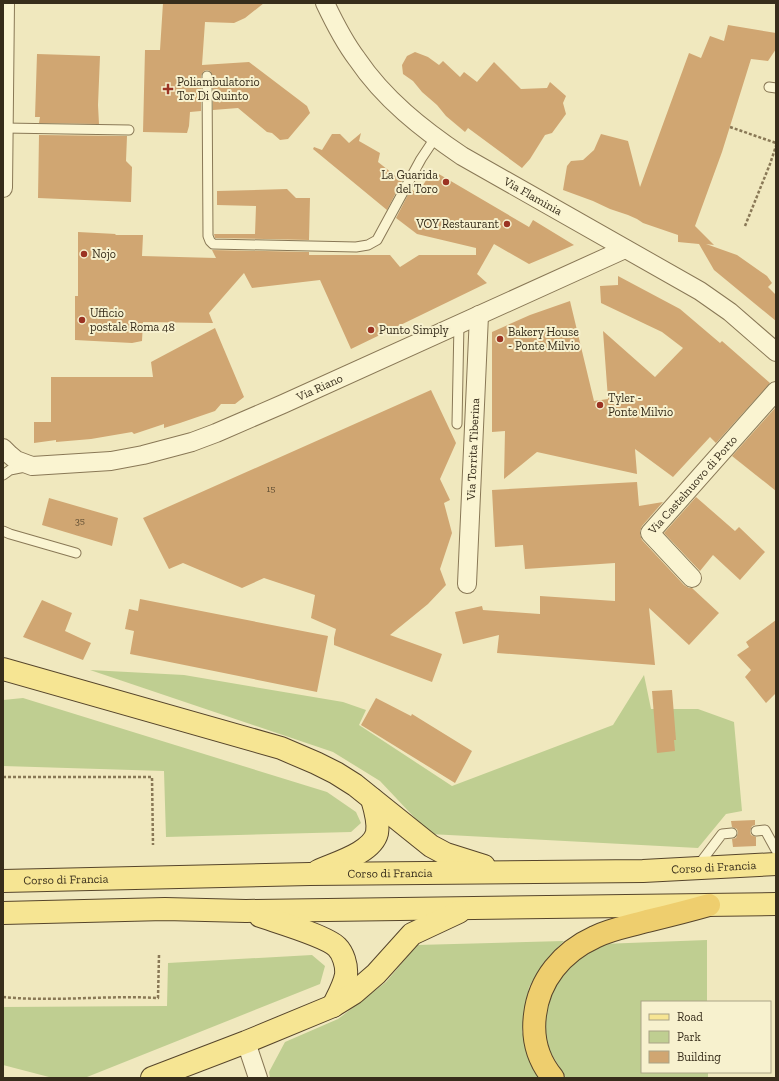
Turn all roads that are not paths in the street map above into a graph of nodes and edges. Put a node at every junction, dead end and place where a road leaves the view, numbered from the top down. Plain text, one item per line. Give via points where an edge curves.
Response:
1 (5, 3) edge
2 (325, 3) edge
3 (207, 76) dead end
4 (4, 128) edge
5 (129, 130) dead end
6 (435, 138) junction
7 (3, 188) edge
8 (625, 249) junction
9 (479, 315) junction
10 (460, 323) junction
11 (776, 352) edge
12 (776, 392) edge
13 (457, 424) dead end
14 (3, 448) edge
15 (32, 466) junction
16 (3, 475) edge
17 (3, 531) edge
18 (76, 553) dead end
19 (692, 578) dead end
20 (467, 584) dead end
21 (3, 668) edge
22 (372, 799) junction
23 (756, 831) dead end
24 (732, 833) dead end
25 (776, 850) edge
26 (776, 864) edge
27 (696, 869) junction
28 (519, 872) junction
29 (310, 874) junction
30 (3, 881) edge
31 (776, 904) edge
32 (709, 905) junction
33 (468, 908) junction
34 (246, 911) junction
35 (3, 913) edge
36 (333, 1006) junction
37 (246, 1042) junction
38 (152, 1078) edge
39 (244, 1078) edge
40 (258, 1078) edge
41 (552, 1078) edge

1 - 4 street
2 - 6 street, Via Flaminia via 352,51 370,76
3 - 6 lane via 208,236 213,244 356,247 368,245 377,240
4 - 5 lane
4 - 7 street
6 - 8 street, Via Flaminia
8 - 9 street, Via Riano
8 - 11 street, Via Flaminia via 682,280 730,312
9 - 10 street, Via Riano
9 - 20 street, Via Torrita Tiberina
10 - 13 lane
10 - 15 street, Via Riano via 283,404 192,442 111,461
12 - 19 street, Via Castelnuovo di Porto via 650,533
14 - 15 street, Via Riano via 16,460
15 - 16 lane via 10,470
17 - 18 lane
21 - 22 main road via 281,748 336,773
22 - 28 main road via 439,850 461,859
22 - 29 main road via 377,825 370,845
23 - 25 lane via 765,830
24 - 27 lane via 722,834
26 - 27 main road, Corso di Francia
27 - 28 main road, Corso di Francia
28 - 29 main road, Corso di Francia
29 - 30 main road, Corso di Francia
31 - 32 main road
32 - 33 main road
32 - 41 highway via 595,937 571,951 554,968 540,994 534,1026 538,1053
33 - 34 main road
33 - 36 main road via 412,934 376,974 354,993
34 - 35 main road via 165,909
34 - 36 main road via 336,946 344,960 346,974
36 - 37 main road
37 - 38 main road
37 - 39 street
37 - 40 street

